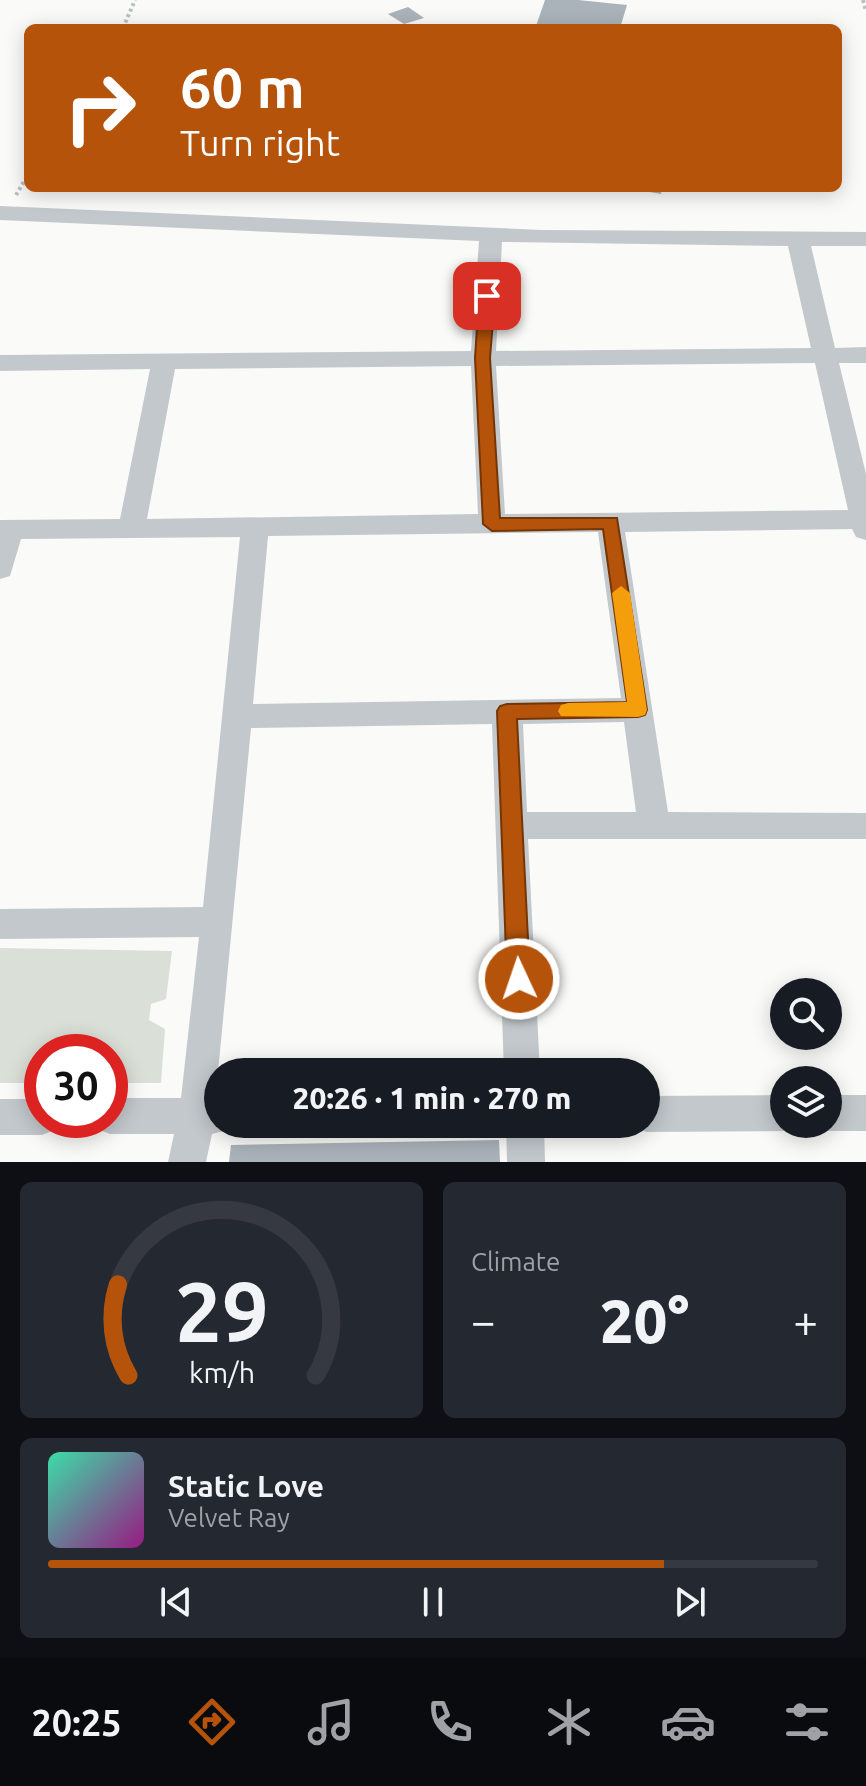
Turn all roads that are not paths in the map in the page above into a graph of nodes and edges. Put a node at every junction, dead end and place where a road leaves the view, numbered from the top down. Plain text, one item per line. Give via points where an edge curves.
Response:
1 (0, 213) edge
2 (491, 233) junction
3 (866, 239) edge
4 (798, 240) junction
5 (824, 355) junction
6 (866, 355) edge
7 (483, 358) junction
8 (164, 361) junction
9 (0, 363) edge
10 (610, 522) junction
11 (865, 523) edge
12 (492, 524) junction
13 (255, 527) junction
14 (132, 528) junction
15 (5, 530) edge
16 (0, 569) edge
17 (638, 710) junction
18 (507, 711) junction
19 (239, 716) junction
20 (512, 825) junction
21 (654, 826) junction
22 (866, 826) edge
23 (218, 922) junction
24 (0, 924) edge
25 (210, 1058) edge
26 (521, 1058) edge
27 (770, 1113) edge
28 (842, 1113) edge
29 (866, 1113) edge
30 (660, 1114) edge
31 (128, 1116) edge
32 (204, 1116) edge
33 (0, 1117) edge
34 (24, 1117) edge
35 (204, 1123) edge
36 (525, 1138) edge
37 (187, 1162) edge
38 (526, 1162) edge

1 - 2 street
2 - 4 street
2 - 7 street
3 - 4 street
4 - 5 street
5 - 6 street
5 - 7 street
5 - 11 street
7 - 8 street
7 - 12 street
8 - 9 street
8 - 14 street
10 - 11 street
10 - 12 street
10 - 17 street
12 - 13 street
13 - 14 street
13 - 19 street
14 - 15 street
15 - 16 street
17 - 18 street
17 - 21 street
18 - 19 street
18 - 20 street
19 - 23 street
20 - 21 street
20 - 26 street
21 - 22 street
23 - 24 street
23 - 25 street
27 - 30 street
28 - 29 street
31 - 32 street
33 - 34 street
35 - 37 street
36 - 38 street

